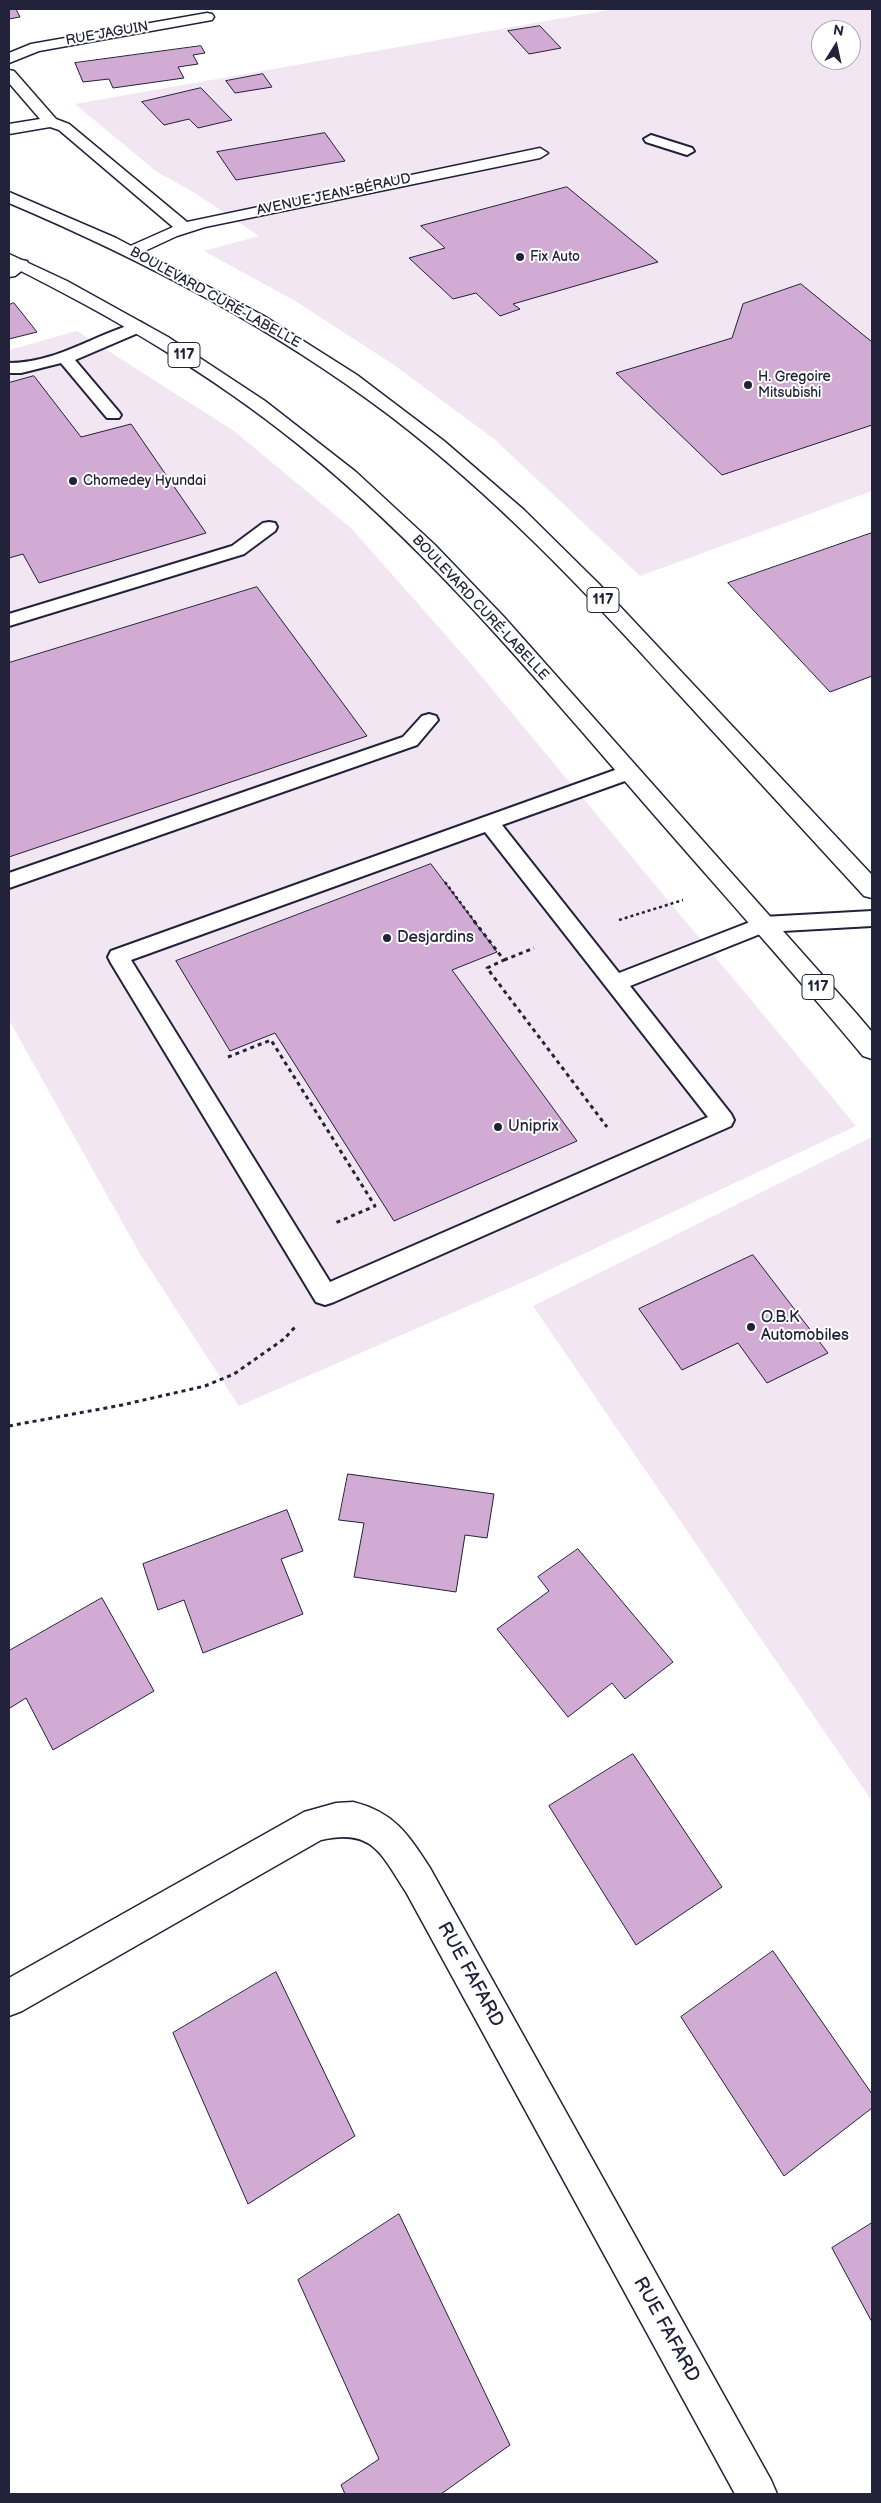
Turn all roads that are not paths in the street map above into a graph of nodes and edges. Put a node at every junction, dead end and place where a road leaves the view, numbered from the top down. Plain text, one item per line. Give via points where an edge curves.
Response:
1 (207, 17) dead end
2 (9, 59) edge
3 (9, 74) edge
4 (52, 122) junction
5 (9, 129) edge
6 (652, 139) dead end
7 (687, 151) dead end
8 (540, 153) dead end
9 (9, 197) edge
10 (184, 228) junction
11 (134, 251) junction
12 (13, 265) edge
13 (140, 328) junction
14 (65, 358) junction
15 (9, 368) edge
16 (113, 415) dead end
17 (269, 528) dead end
18 (9, 620) edge
19 (429, 720) dead end
20 (629, 772) junction
21 (488, 822) junction
22 (9, 881) edge
23 (872, 890) edge
24 (872, 919) edge
25 (763, 925) junction
26 (616, 983) junction
27 (872, 1049) edge
28 (9, 1998) edge
29 (757, 2494) edge

1 - 2 main road, RUE JAGUIN via 36,47
3 - 4 main road
4 - 5 main road
4 - 10 main road via 74,132
6 - 7 lane
8 - 10 main road, AVENUE JEAN-BÉRAUD
9 - 11 main road, BOULEVARD CURÉ-LABELLE / 117
10 - 11 main road, AVENUE JEAN-BÉRAUD
11 - 23 main road, BOULEVARD CURÉ-LABELLE / 117 via 227,301 309,351 396,412 462,465 538,534 603,600
12 - 13 main road, BOULEVARD CURÉ-LABELLE / 117
13 - 14 lane
13 - 20 main road, BOULEVARD CURÉ-LABELLE / 117 via 272,414 391,513 479,604
14 - 15 lane
14 - 16 lane
17 - 18 lane via 238,550
19 - 22 lane via 410,741
20 - 21 lane
20 - 25 main road, BOULEVARD CURÉ-LABELLE / 117
21 - 26 lane
21 - 26 lane via 118,957 325,1295 723,1120
24 - 25 lane
25 - 26 lane
25 - 27 main road, BOULEVARD CURÉ-LABELLE / 117
28 - 29 main road, RUE FAFARD via 316,1824 351,1818 380,1828 425,1893

